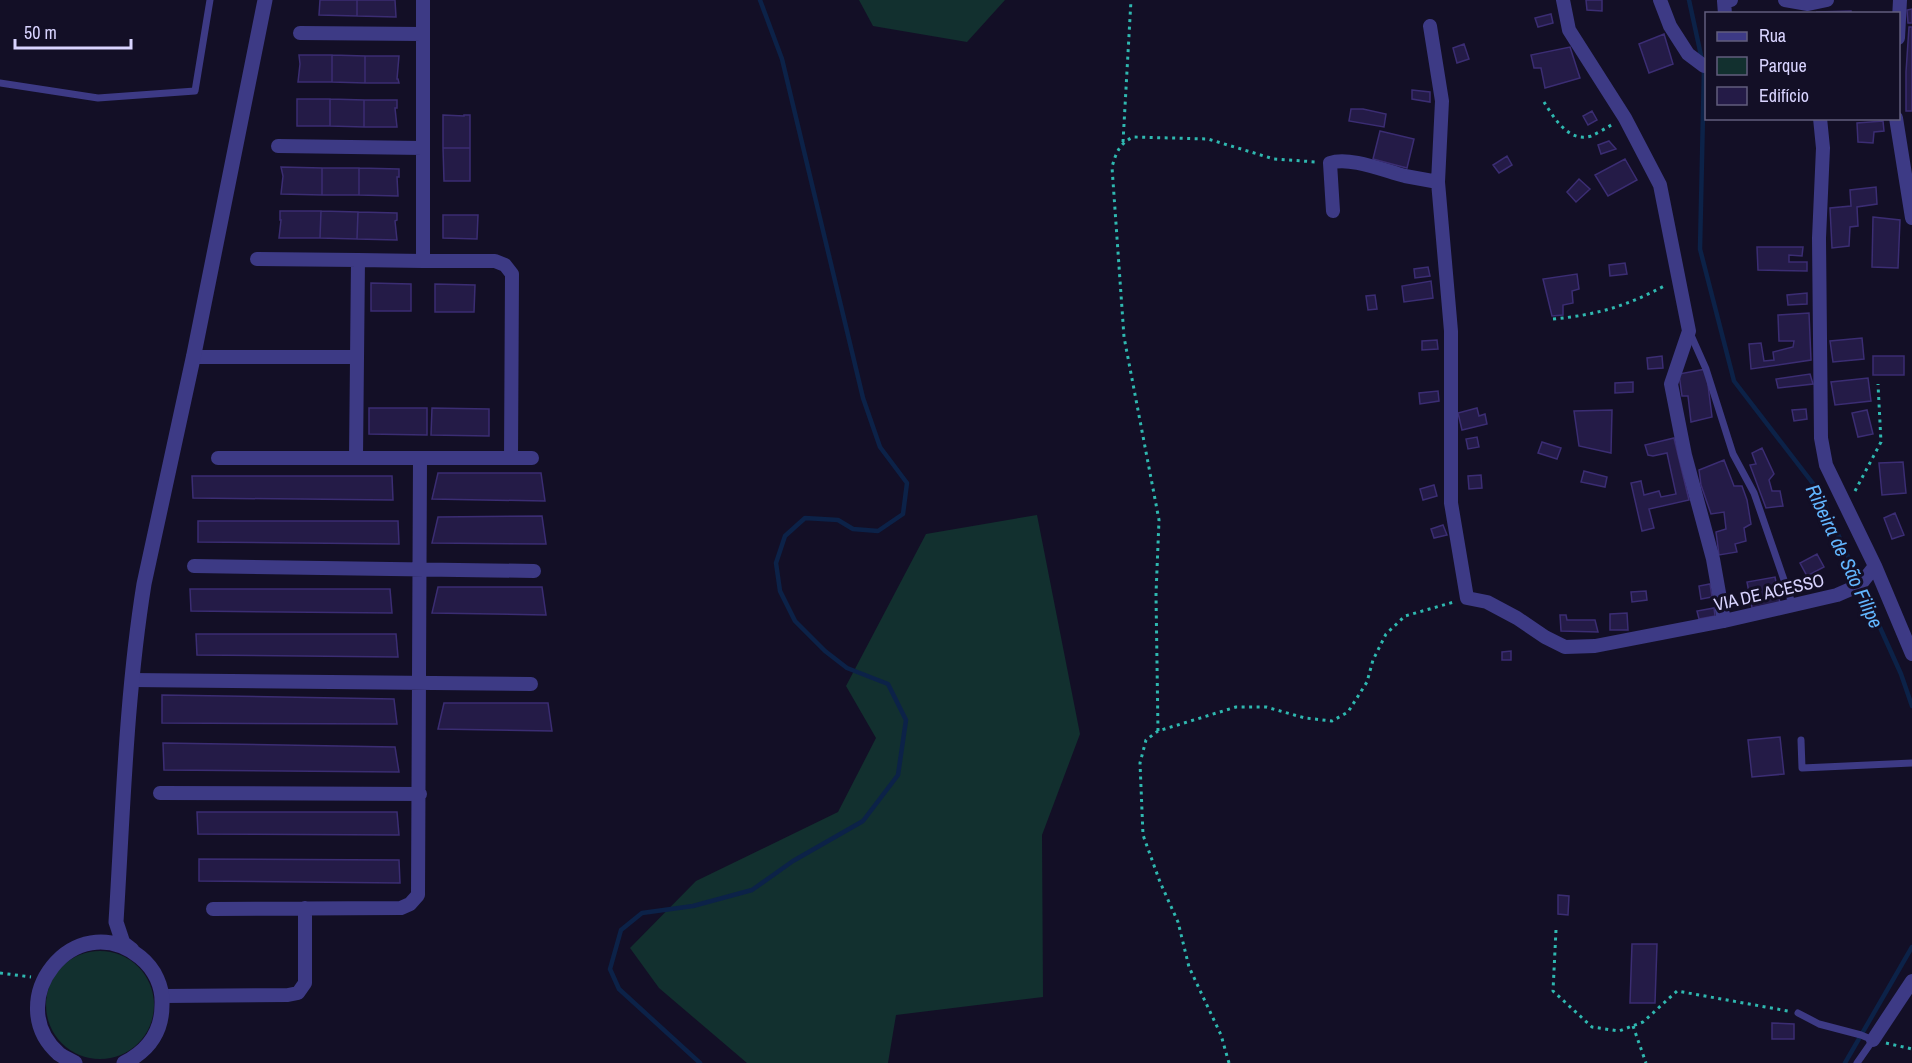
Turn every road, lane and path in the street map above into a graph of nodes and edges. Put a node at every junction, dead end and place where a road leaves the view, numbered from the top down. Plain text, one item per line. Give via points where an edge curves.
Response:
1 (210, 0) edge
2 (265, 0) edge
3 (423, 0) edge
4 (1131, 0) edge
5 (1563, 0) edge
6 (1660, 0) edge
7 (1785, 0) edge
8 (1827, 0) edge
9 (1808, 6) edge
10 (1430, 26) dead end
11 (300, 33) dead end
12 (423, 34) junction
13 (1705, 66) edge
14 (0, 83) edge
15 (1544, 102) dead end
16 (1625, 118) junction
17 (1820, 120) edge
18 (1896, 120) edge
19 (1123, 142) junction
20 (278, 146) dead end
21 (423, 148) junction
22 (1330, 163) junction
23 (1438, 182) junction
24 (1333, 211) dead end
25 (1912, 218) edge
26 (257, 259) dead end
27 (358, 260) junction
28 (423, 261) junction
29 (1678, 278) junction
30 (1553, 319) dead end
31 (1689, 331) junction
32 (193, 357) junction
33 (357, 357) junction
34 (1878, 384) dead end
35 (356, 457) junction
36 (218, 458) dead end
37 (420, 458) junction
38 (511, 458) junction
39 (532, 458) dead end
40 (1847, 505) junction
41 (194, 566) dead end
42 (1875, 566) junction
43 (421, 571) junction
44 (534, 571) dead end
45 (1467, 598) junction
46 (1793, 606) junction
47 (1724, 621) junction
48 (1912, 654) edge
49 (132, 680) junction
50 (420, 683) junction
51 (531, 684) dead end
52 (1158, 731) junction
53 (1800, 740) dead end
54 (1912, 763) edge
55 (160, 793) dead end
56 (420, 794) junction
57 (305, 908) junction
58 (213, 909) dead end
59 (116, 922) junction
60 (1556, 930) dead end
61 (91, 942) junction
62 (132, 950) junction
63 (0, 973) edge
64 (42, 978) junction
65 (1912, 981) edge
66 (163, 996) junction
67 (1798, 1013) joint
68 (1633, 1026) junction
69 (1873, 1040) junction
70 (1912, 1049) edge
71 (72, 1062) edge
72 (124, 1063) edge
73 (1230, 1063) edge
74 (1646, 1063) edge
75 (1857, 1063) edge

1 - 14 lane via 195,91 98,98
2 - 32 street
3 - 12 street
4 - 19 path
5 - 16 street via 1569,30
6 - 13 street via 1670,26 1688,54
7 - 9 street
8 - 9 street
10 - 23 street via 1442,101
11 - 12 street
12 - 21 street
15 - 16 path via 1554,118 1578,137 1590,136
16 - 29 street via 1660,185
17 - 40 street via 1821,438 1826,465
18 - 25 street
19 - 22 path via 1133,137 1208,139 1274,159
19 - 52 path via 1115,153 1112,168 1124,337 1159,520
20 - 21 street
21 - 28 street
22 - 23 street via 1355,163
22 - 24 street
23 - 45 street via 1451,331 1451,503
26 - 27 street
27 - 28 street
27 - 33 street
28 - 38 street via 495,261 512,274
29 - 30 path via 1641,299 1589,316
29 - 31 street
31 - 46 lane via 1706,369 1733,454 1754,493
31 - 47 street via 1671,384
32 - 33 street
32 - 49 street via 144,584
33 - 35 street
34 - 40 path via 1881,442
35 - 36 street
35 - 37 street
37 - 38 street
37 - 43 street
38 - 39 street
40 - 42 street
41 - 43 street
42 - 46 street, VIA DE ACESSO via 1860,585
42 - 48 street
43 - 44 street
43 - 50 street
45 - 47 street, VIA DE ACESSO via 1487,602 1565,647 1595,646
45 - 52 path via 1405,616 1386,633 1367,682 1348,712 1332,721 1266,707 1236,707
46 - 47 street, VIA DE ACESSO
49 - 50 street
49 - 59 street
50 - 51 street
50 - 56 street
52 - 73 path via 1146,740 1140,763 1143,835 1178,922 1189,967
53 - 54 lane via 1802,768
55 - 56 street
56 - 57 street via 419,882 414,900 400,908
57 - 58 street
57 - 66 street via 305,983 298,993
59 - 61 street via 101,940
59 - 62 street via 123,943
60 - 68 path via 1552,992 1592,1028 1619,1031
61 - 62 street via 112,943
61 - 64 street via 71,948 54,961
62 - 66 street via 147,962
63 - 64 path
64 - 71 street via 37,998 38,1019 45,1038
65 - 69 street
66 - 72 street via 162,1019 153,1040 137,1057
67 - 68 path via 1677,991 1643,1022
67 - 69 lane via 1819,1024
68 - 74 path
69 - 70 path
69 - 75 lane

